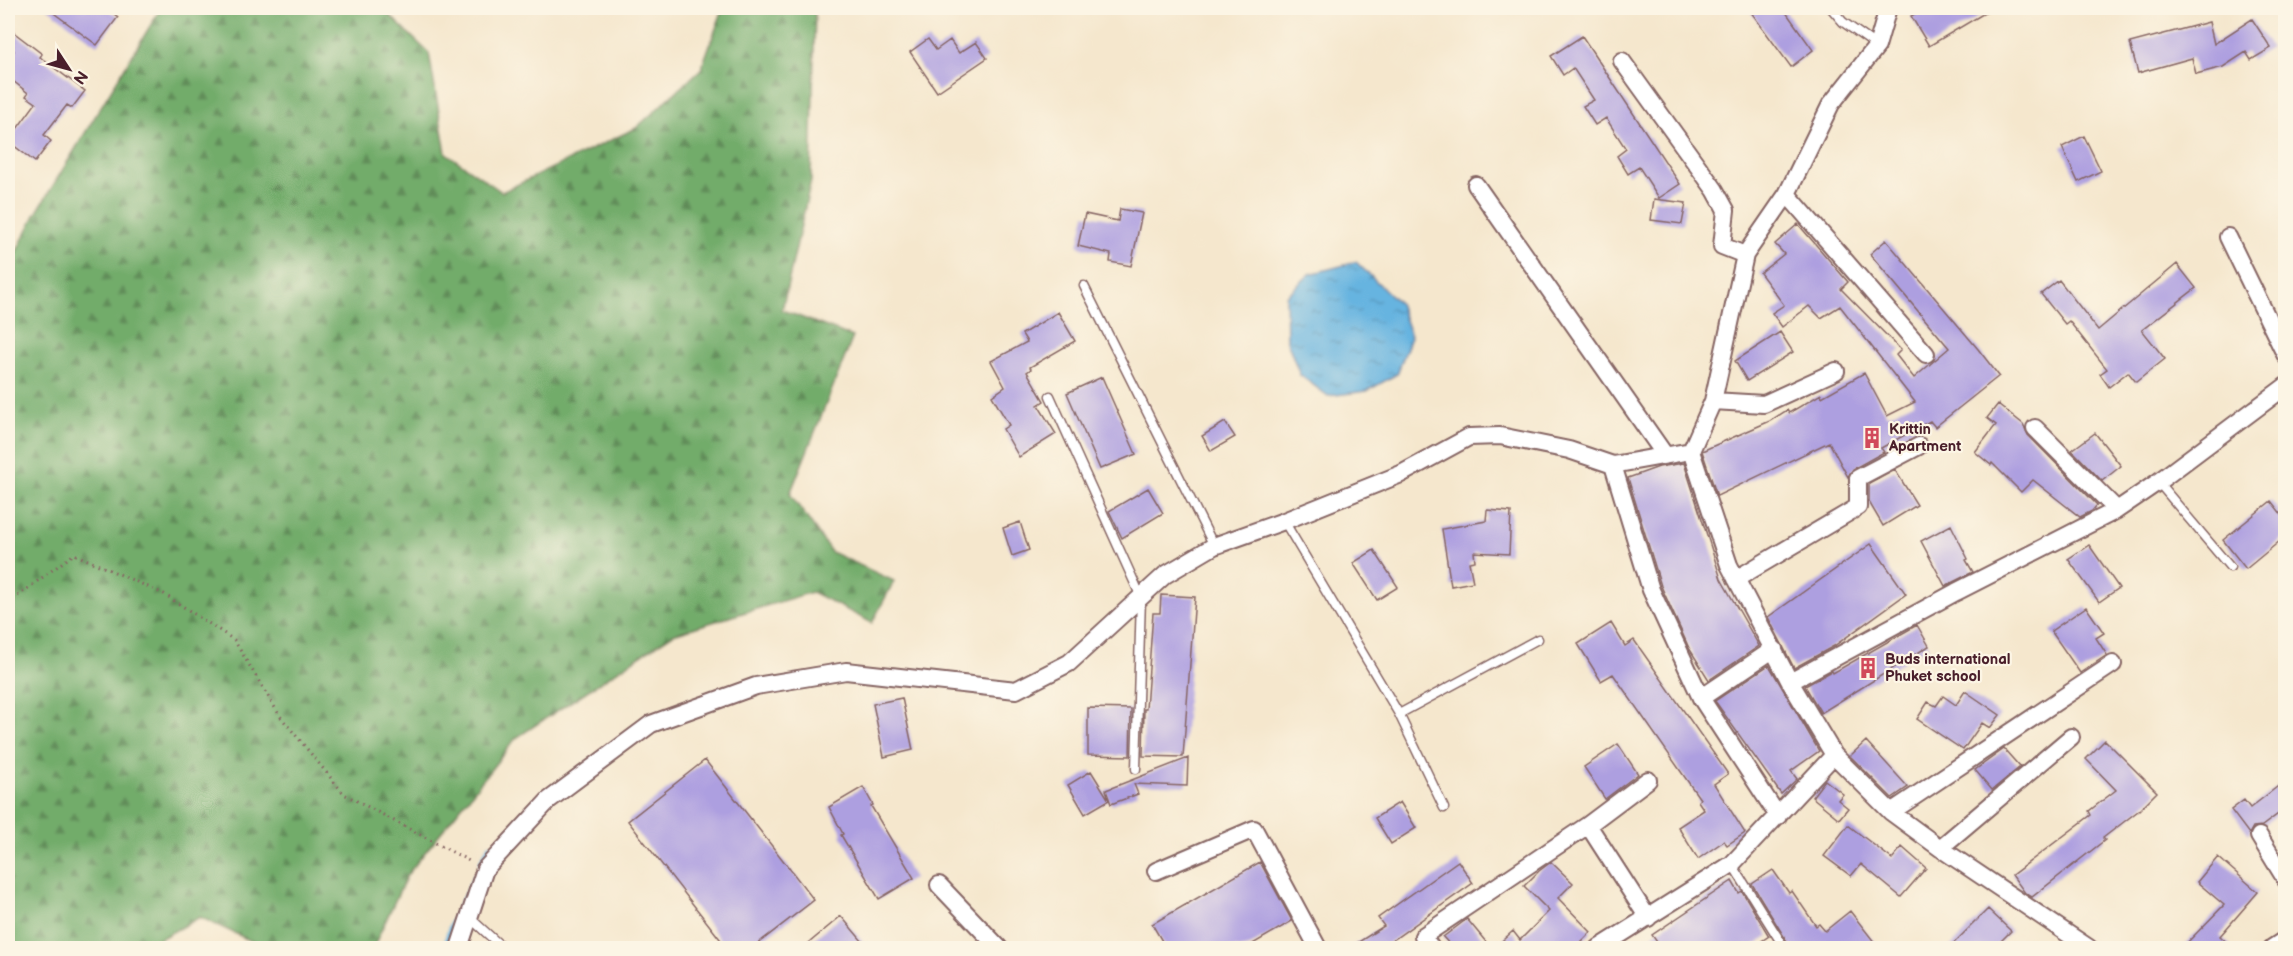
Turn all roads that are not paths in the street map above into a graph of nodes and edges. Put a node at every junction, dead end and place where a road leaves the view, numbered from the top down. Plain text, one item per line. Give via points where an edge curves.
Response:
1 (1831, 8) edge
2 (1888, 8) edge
3 (1877, 46) junction
4 (1622, 61) dead end
5 (1476, 186) dead end
6 (1787, 194) junction
7 (2228, 237) dead end
8 (1745, 255) junction
9 (1084, 286) dead end
10 (2284, 350) edge
11 (1926, 354) dead end
12 (1836, 371) dead end
13 (2286, 386) edge
14 (1050, 396) dead end
15 (1713, 401) junction
16 (2035, 428) dead end
17 (1919, 446) dead end
18 (1691, 451) junction
19 (1665, 455) junction
20 (1614, 465) junction
21 (2158, 482) junction
22 (2117, 510) junction
23 (1284, 521) junction
24 (1214, 546) junction
25 (2230, 567) dead end
26 (1736, 579) junction
27 (1141, 597) junction
28 (1538, 639) dead end
29 (1774, 649) junction
30 (2113, 664) dead end
31 (1790, 682) junction
32 (1701, 698) junction
33 (1399, 714) junction
34 (2071, 737) dead end
35 (1834, 755) junction
36 (1136, 769) dead end
37 (1648, 780) dead end
38 (1444, 808) dead end
39 (1891, 812) junction
40 (1778, 816) junction
41 (1588, 825) junction
42 (2259, 836) dead end
43 (1940, 848) junction
44 (1732, 864) junction
45 (1156, 871) dead end
46 (2286, 880) edge
47 (939, 885) dead end
48 (469, 917) junction
49 (1648, 918) junction
50 (2286, 939) edge
51 (1782, 944) dead end
52 (459, 948) edge
53 (503, 948) edge
54 (999, 948) edge
55 (1318, 948) edge
56 (1431, 948) edge
57 (1599, 948) edge
58 (2090, 948) edge
59 (2272, 948) edge

1 - 3 lane via 1843,22
2 - 3 street
3 - 6 street via 1831,104
4 - 8 street via 1721,200 1726,210 1722,246
5 - 19 street
6 - 8 street
6 - 11 street
7 - 10 street
8 - 15 street
9 - 24 lane
12 - 15 street via 1764,404
13 - 21 street
14 - 27 lane
15 - 18 street
16 - 22 street
17 - 26 street via 1858,478 1858,507
18 - 19 street
18 - 26 street
19 - 20 street
20 - 23 street via 1569,450 1500,436 1469,437 1401,474
20 - 32 street via 1651,590
21 - 22 street
21 - 25 lane
22 - 31 street
23 - 24 street
23 - 33 lane
24 - 27 street via 1165,575
26 - 29 street
27 - 36 lane
27 - 48 street via 1069,663 1016,690 846,670 756,686 651,724 549,800 485,869
28 - 33 lane
29 - 31 street
29 - 32 street
30 - 39 street
31 - 35 street
32 - 40 street
33 - 38 lane
34 - 43 street
35 - 39 street
35 - 40 street
37 - 41 street
39 - 43 street
40 - 44 street
41 - 49 street
41 - 56 street via 1423,936
42 - 46 street
43 - 58 street
44 - 49 street
44 - 51 lane
45 - 55 street via 1254,829
47 - 54 street
48 - 52 street
48 - 53 lane
49 - 57 street
50 - 59 street

